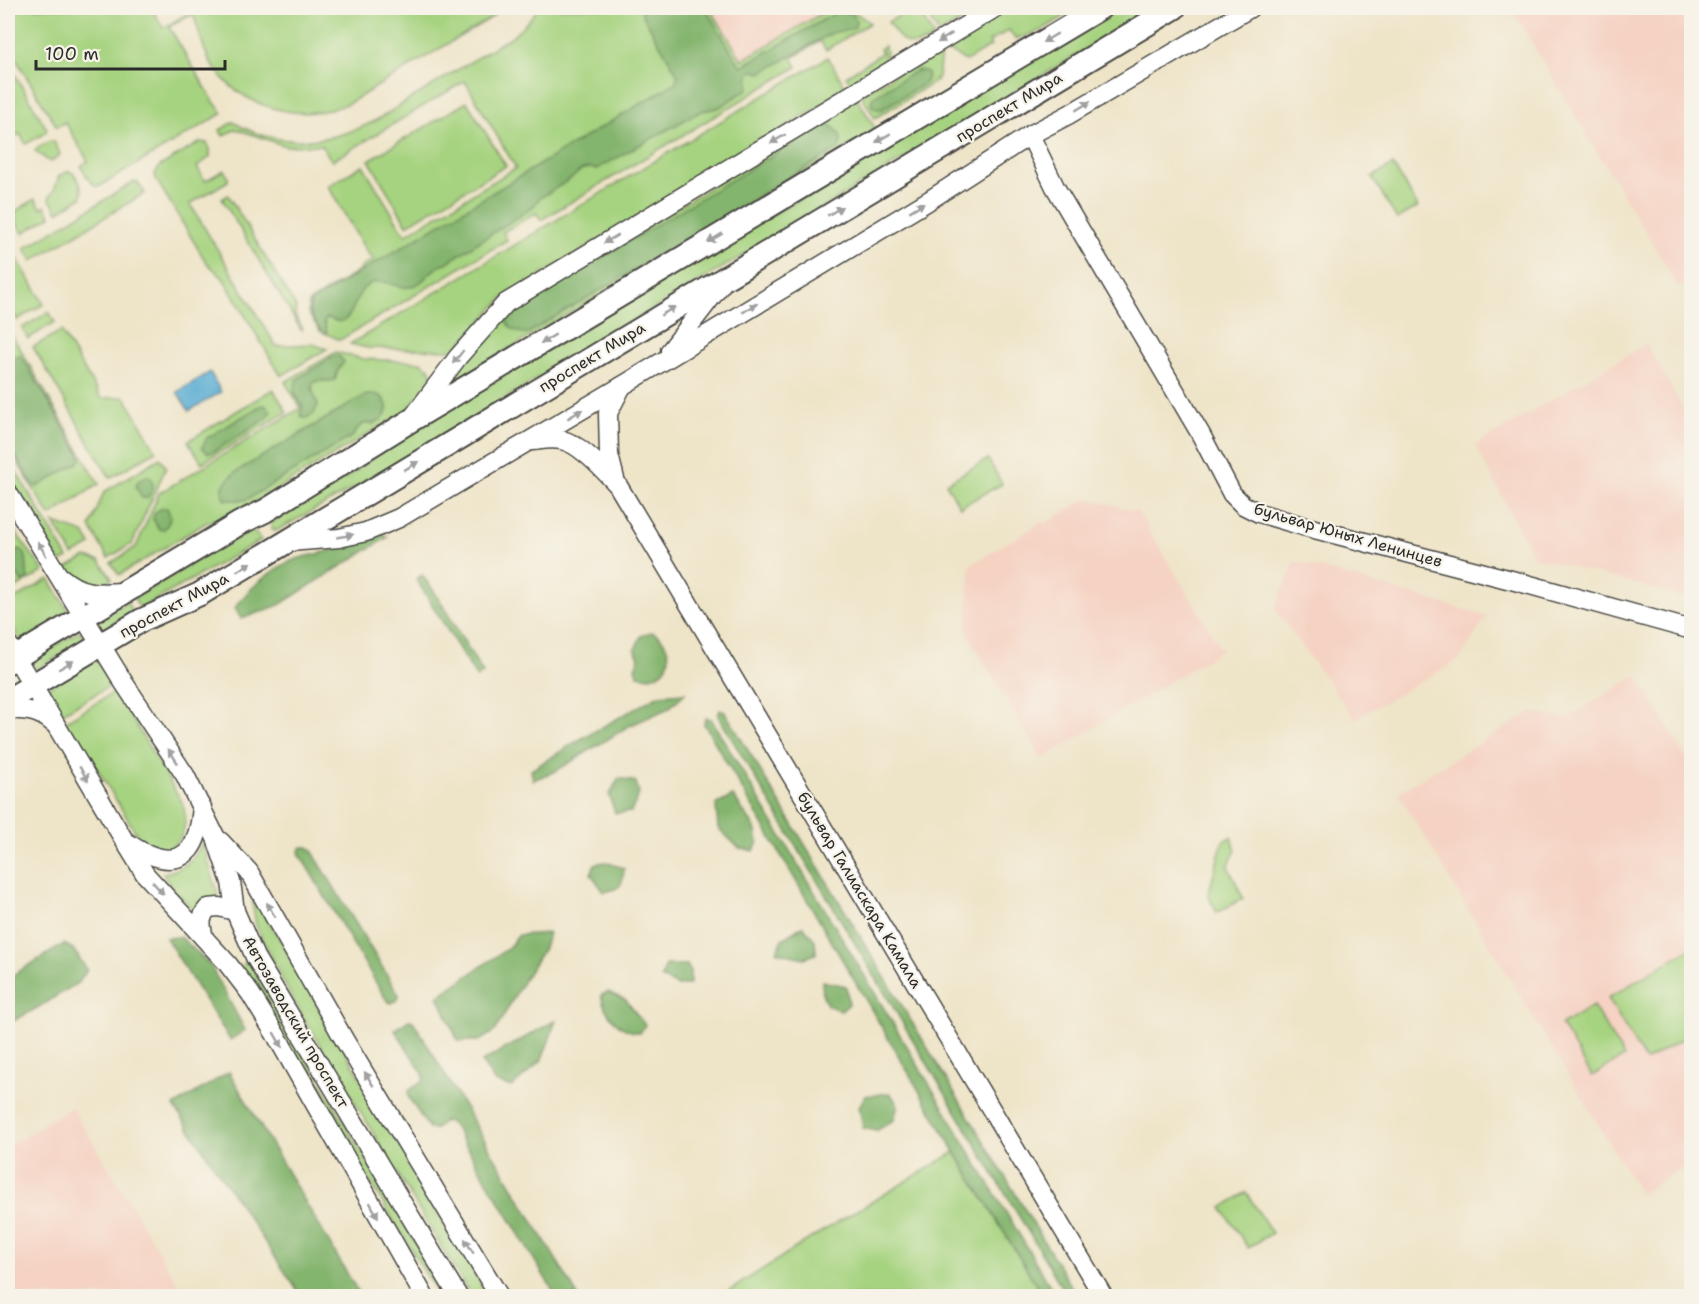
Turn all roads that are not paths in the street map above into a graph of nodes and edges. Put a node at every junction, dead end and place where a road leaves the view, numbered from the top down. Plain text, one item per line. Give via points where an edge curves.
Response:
1 (995, 8) edge
2 (1100, 8) edge
3 (1174, 8) edge
4 (1250, 8) edge
5 (1029, 135) junction
6 (728, 275) junction
7 (663, 360) junction
8 (622, 386) junction
9 (410, 421) junction
10 (527, 442) junction
11 (617, 484) junction
12 (8, 493) edge
13 (265, 511) junction
14 (287, 542) junction
15 (55, 571) junction
16 (125, 592) junction
17 (83, 617) junction
18 (1692, 630) edge
19 (100, 645) junction
20 (10, 654) edge
21 (32, 685) junction
22 (8, 700) edge
23 (8, 710) edge
24 (54, 723) junction
25 (202, 807) junction
26 (216, 838) junction
27 (124, 840) junction
28 (235, 911) junction
29 (204, 938) junction
30 (424, 1296) edge
31 (458, 1296) edge
32 (499, 1296) edge
33 (1103, 1296) edge

1 -> 9 street via 506,303 458,357
2 -> 9 main road, проспект Мира
6 -> 3 main road, проспект Мира
5 -> 4 street
7 -> 5 street via 928,201
5 - 18 street, бульвар Юных Ленинцев via 1232,494 1243,506 1292,523
6 - 7 street
14 -> 6 main road, проспект Мира
7 - 8 street
10 -> 8 street
8 - 11 street via 608,413 609,455
9 - 13 main road, проспект Мира
10 - 11 street via 564,440 591,457
14 -> 10 street via 366,532 399,518
11 - 33 street, бульвар Галиаскара Камала
15 -> 12 street, Автозаводский проспект
13 - 14 main road via 261,522 265,536
13 - 16 main road, проспект Мира
19 -> 14 main road, проспект Мира via 142,620 200,594
15 - 16 street via 73,587 86,592
15 - 17 street, Автозаводский проспект
16 - 17 main road, проспект Мира
17 - 19 street, Автозаводский проспект
17 - 20 main road, проспект Мира
21 -> 19 main road, проспект Мира
25 -> 19 street, Автозаводский проспект
20 - 21 street, Автозаводский проспект
21 - 22 main road, проспект Мира
21 - 24 street, Автозаводский проспект
23 - 24 street via 33,711
24 -> 27 street, Автозаводский проспект
25 - 26 street, Автозаводский проспект
25 - 27 street via 196,839 189,851 177,858 148,854
26 - 28 street, Автозаводский проспект via 231,882
32 -> 26 street via 345,1041 249,872
27 -> 29 street, Автозаводский проспект via 145,874
28 - 29 street via 208,908 200,921
28 - 31 street, Автозаводский проспект via 255,957
29 -> 30 street, Автозаводский проспект via 250,993

